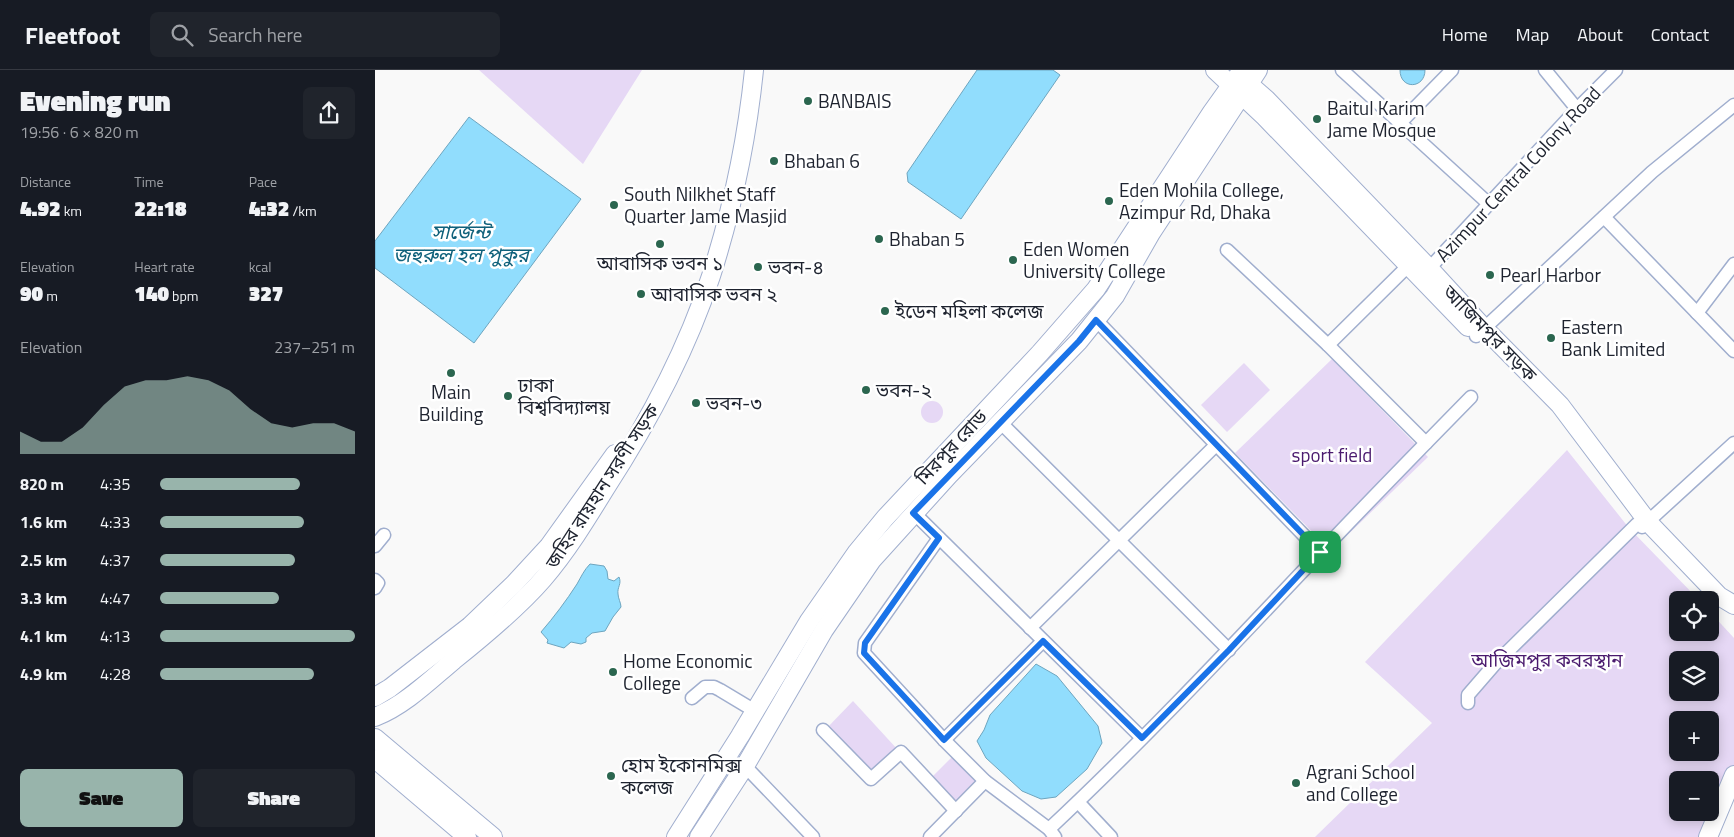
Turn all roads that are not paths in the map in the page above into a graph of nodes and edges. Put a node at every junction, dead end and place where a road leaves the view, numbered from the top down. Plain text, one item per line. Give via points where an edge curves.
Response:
1 (745, 70) edge
2 (754, 70) edge
3 (1215, 70) edge
4 (1342, 70) edge
5 (1453, 70) edge
6 (1545, 70) edge
7 (1616, 70) edge
8 (1244, 78) edge
9 (1734, 105) edge
10 (1577, 109) junction
11 (1400, 123) junction
12 (1489, 204) junction
13 (1604, 217) junction
14 (1227, 250) dead end
15 (1734, 264) edge
16 (1419, 271) junction
17 (1697, 312) junction
18 (1096, 320) junction
19 (1480, 332) junction
20 (1328, 345) junction
21 (1734, 351) edge
22 (1471, 397) dead end
23 (1000, 422) junction
24 (1734, 442) edge
25 (1425, 443) junction
26 (1217, 446) junction
27 (913, 513) junction
28 (1642, 525) junction
29 (384, 535) dead end
30 (939, 538) junction
31 (1119, 541) junction
32 (375, 546) edge
33 (1320, 552) junction
34 (375, 580) edge
35 (375, 588) edge
36 (1702, 591) edge
37 (1734, 605) edge
38 (1719, 607) edge
39 (1734, 616) edge
40 (1031, 628) junction
41 (1043, 641) junction
42 (1229, 650) junction
43 (375, 697) edge
44 (692, 698) dead end
45 (1468, 702) dead end
46 (755, 711) junction
47 (375, 717) edge
48 (823, 730) dead end
49 (375, 738) edge
50 (1142, 738) junction
51 (944, 740) junction
52 (375, 759) edge
53 (745, 766) junction
54 (1734, 775) edge
55 (985, 781) junction
56 (1078, 802) junction
57 (956, 811) junction
58 (1052, 833) edge
59 (1712, 835) edge
60 (467, 837) edge
61 (493, 837) edge
62 (676, 837) edge
63 (699, 837) edge
64 (813, 837) edge
65 (930, 837) edge
66 (1111, 837) edge

1 - 43 main road via 727,179 700,276 669,352 622,444 549,546 514,584 470,626
2 - 47 main road, জহির রায়হান সরণী সড়ক via 736,179 711,276 663,390 632,448 542,580 484,636 400,704
3 - 8 main road, আজিমপুর সড়ক
4 - 11 street
5 - 11 street
6 - 10 street
7 - 10 street, Azimpur Central Colony Road
8 - 16 main road, আজিমপুর সড়ক
8 - 18 main road, মিরপুর রোড via 1219,127 1115,296
8 - 46 main road, মিরপুর রোড via 1212,112 1096,289 857,552 809,621
9 - 13 street via 1652,172
10 - 12 street, Azimpur Central Colony Road
11 - 12 street
12 - 16 street, Azimpur Central Colony Road
13 - 17 street
13 - 19 street
14 - 20 street
15 - 17 street
16 - 19 main road, আজিমপুর সড়ক
16 - 20 street, Azimpur Central Colony Road
17 - 21 street
18 - 23 main road, মিরপুর রোড
18 - 26 street
19 - 28 main road, আজিমপুর সড়ক via 1552,412
20 - 25 street
22 - 25 street
23 - 27 main road, মিরপুর রোড
23 - 31 street
24 - 28 street
25 - 33 street
26 - 31 street
26 - 33 street
27 - 30 street
27 - 53 main road, মিরপুর রোড via 872,560 825,630
28 - 36 main road, আজিমপুর সড়ক
28 - 37 main road, আজিমপুর সড়ক via 1719,596
28 - 45 street via 1494,665 1468,695
29 - 32 street
30 - 40 street
30 - 51 street via 863,648 864,653
31 - 40 street
31 - 42 street
33 - 42 street
34 - 35 street via 378,583
38 - 39 main road, আজিমপুর সড়ক
40 - 41 street
41 - 50 street
41 - 51 street
42 - 50 street
44 - 46 street via 705,687 714,687
46 - 62 main road, মিরপুর রোড
48 - 57 street via 871,779 901,752
49 - 61 main road
50 - 56 street
51 - 55 street
52 - 60 main road
53 - 63 main road, মিরপুর রোড
53 - 64 street
54 - 59 main road
55 - 57 street
55 - 58 street
56 - 58 street
56 - 66 street
57 - 65 street

